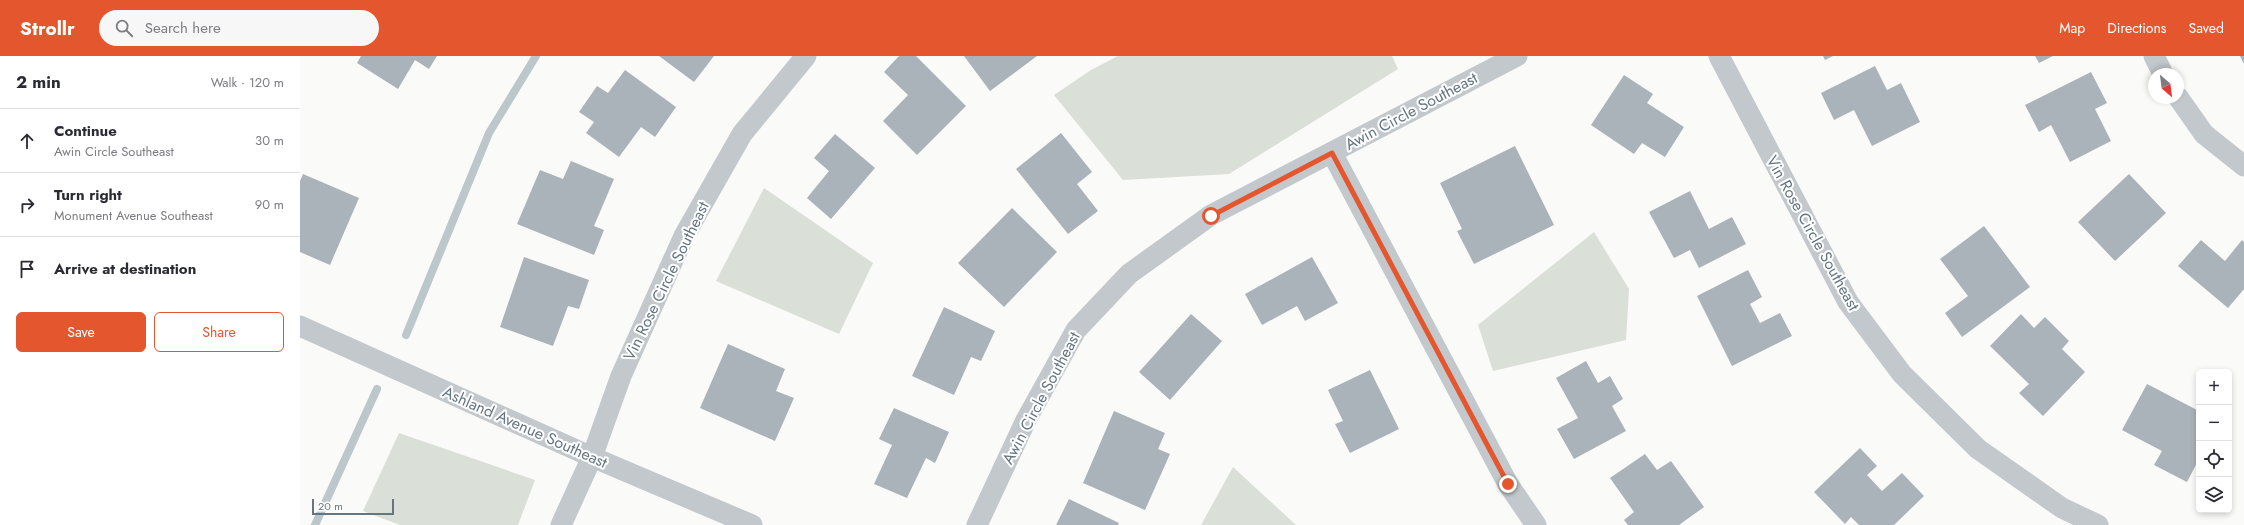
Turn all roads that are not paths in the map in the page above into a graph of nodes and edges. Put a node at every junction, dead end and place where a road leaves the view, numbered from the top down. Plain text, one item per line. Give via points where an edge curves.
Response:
1 (806, 56) edge
2 (1516, 56) edge
3 (1719, 56) edge
4 (2154, 56) edge
5 (2160, 68) edge
6 (2183, 104) edge
7 (1332, 153) junction
8 (2244, 166) edge
9 (300, 326) edge
10 (592, 457) junction
11 (561, 525) edge
12 (752, 525) edge
13 (977, 525) edge
14 (1536, 525) edge
15 (2098, 525) edge

1 - 10 street, Vin Rose Circle Southeast via 742,134 684,236 621,376
2 - 7 street, Awin Circle Southeast
3 - 15 street, Vin Rose Circle Southeast via 1848,302 1902,374 1978,449 2062,508
4 - 5 street
6 - 8 street via 2204,134
7 - 13 street, Awin Circle Southeast via 1211,216 1129,274 1118,285 1076,330 1026,420
7 - 14 street via 1508,484
9 - 10 street, Ashland Avenue Southeast
10 - 11 street, Vin Rose Circle Southeast
10 - 12 street, Ashland Avenue Southeast

